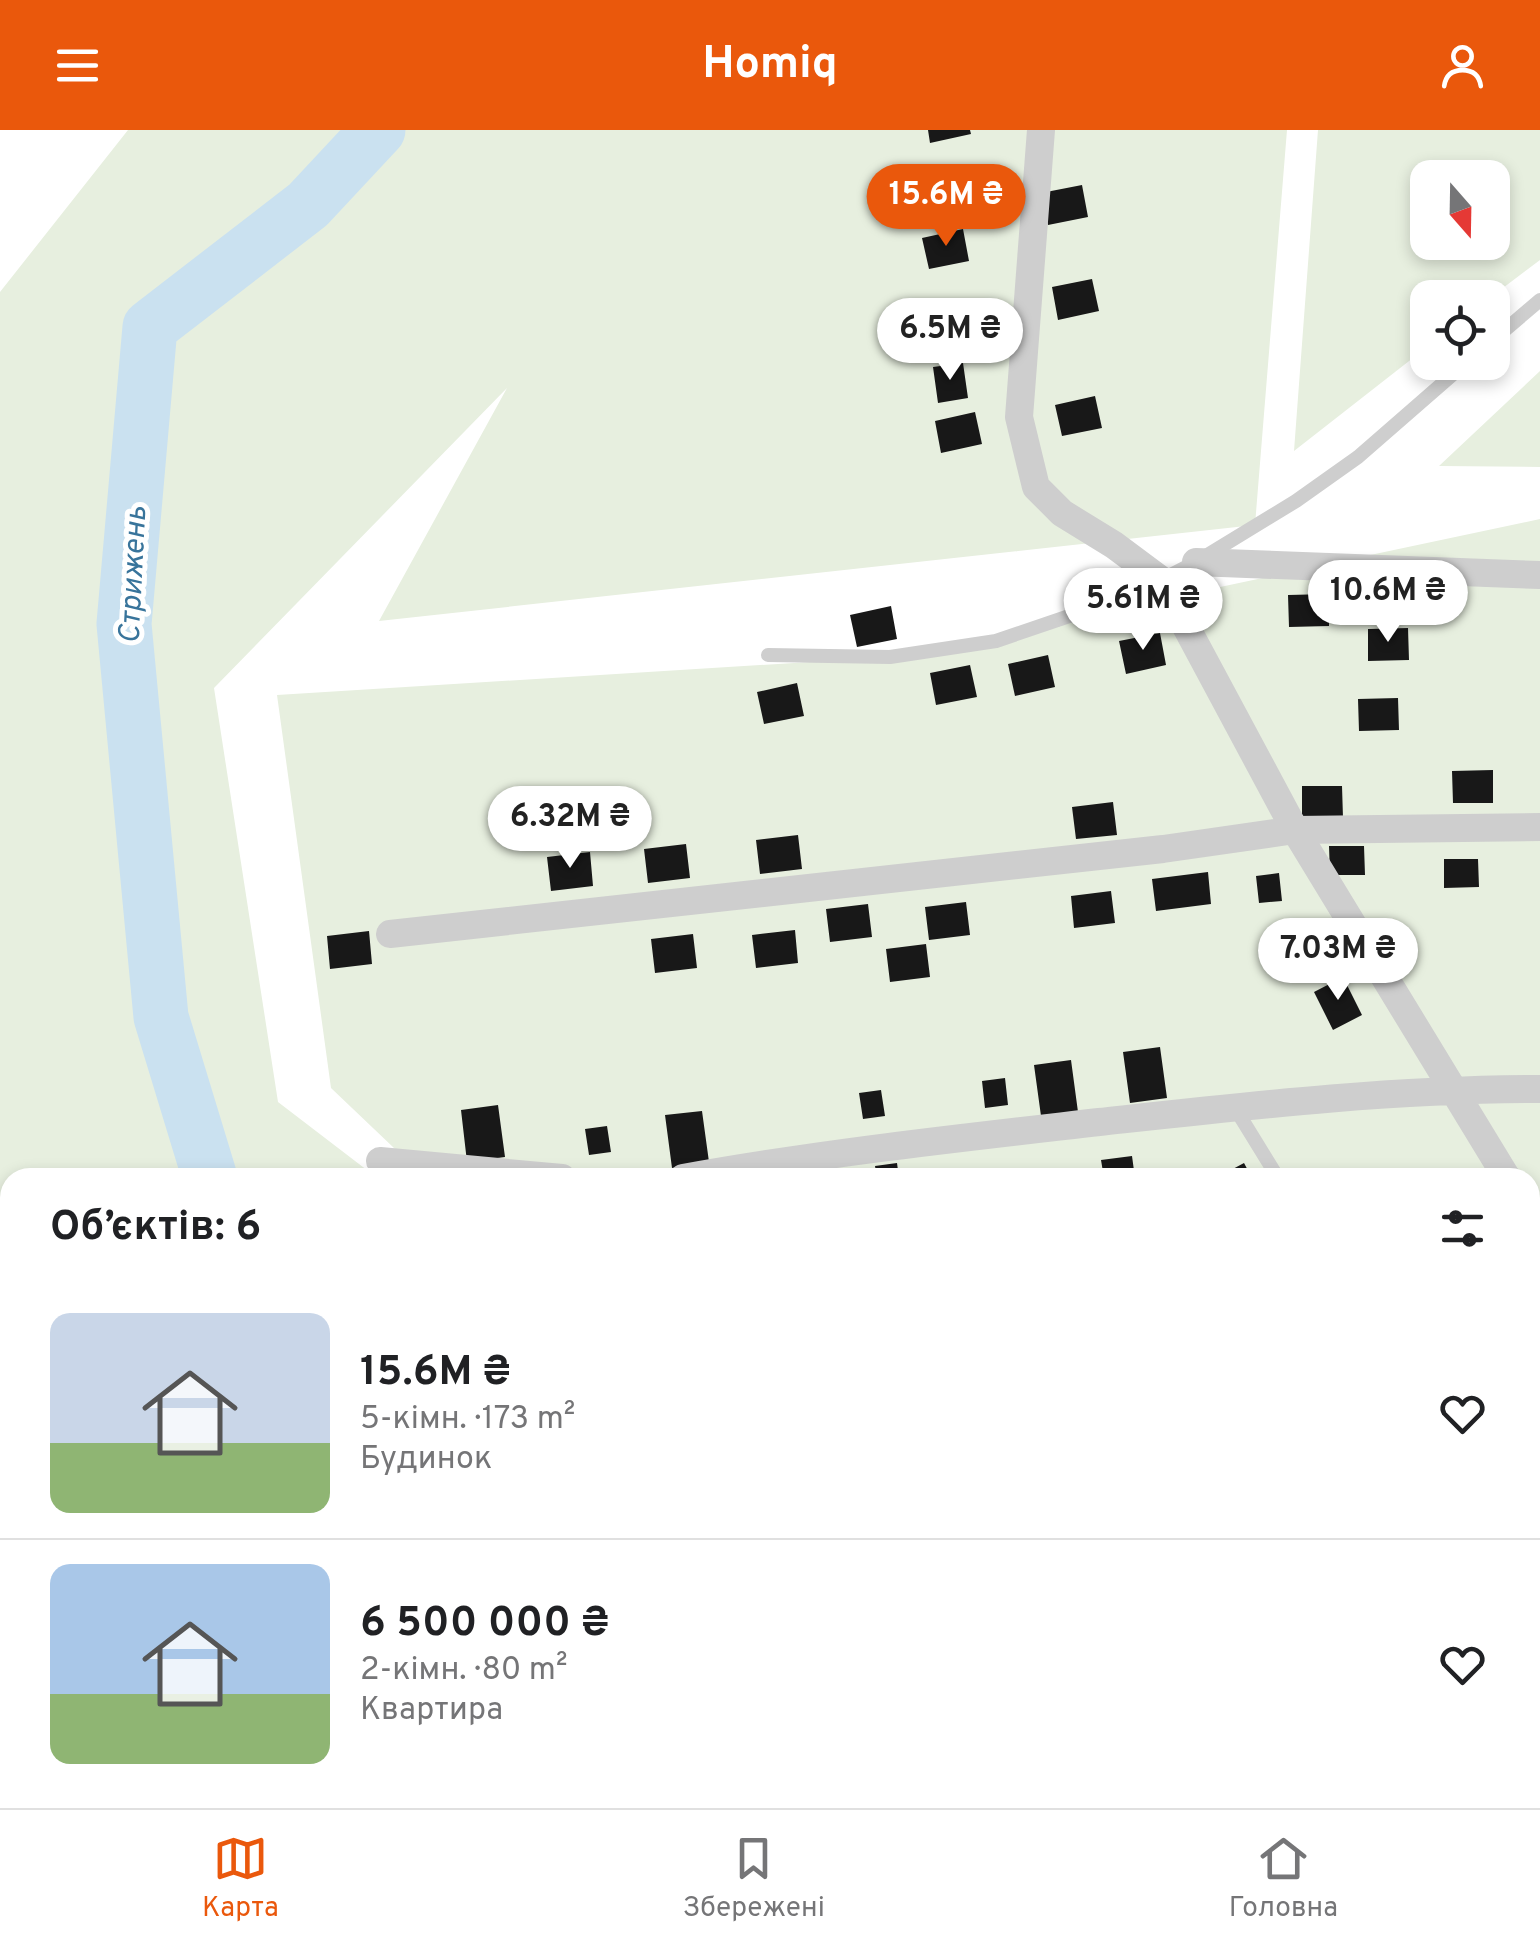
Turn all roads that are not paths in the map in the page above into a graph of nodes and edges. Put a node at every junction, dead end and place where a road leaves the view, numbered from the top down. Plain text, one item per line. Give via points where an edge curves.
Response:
1 (1040, 130) edge
2 (1540, 300) edge
3 (1510, 326) edge
4 (1447, 380) edge
5 (1196, 562) junction
6 (1540, 575) edge
7 (1161, 580) junction
8 (768, 655) dead end
9 (1540, 827) edge
10 (1295, 830) junction
11 (390, 934) dead end
12 (1452, 1089) junction
13 (1540, 1089) edge
14 (1235, 1107) junction
15 (380, 1161) dead end
16 (455, 1168) edge
17 (738, 1168) edge
18 (1272, 1168) edge
19 (1501, 1168) edge

1 - 7 street via 1018,417 1036,487 1062,513
2 - 3 lane
4 - 5 lane via 1358,457
5 - 6 street
5 - 7 lane
7 - 8 lane via 996,641 890,657
7 - 10 street
9 - 10 street
10 - 11 street
10 - 12 street
12 - 13 street
12 - 14 street
12 - 19 street
14 - 17 street
14 - 18 lane
15 - 16 street

